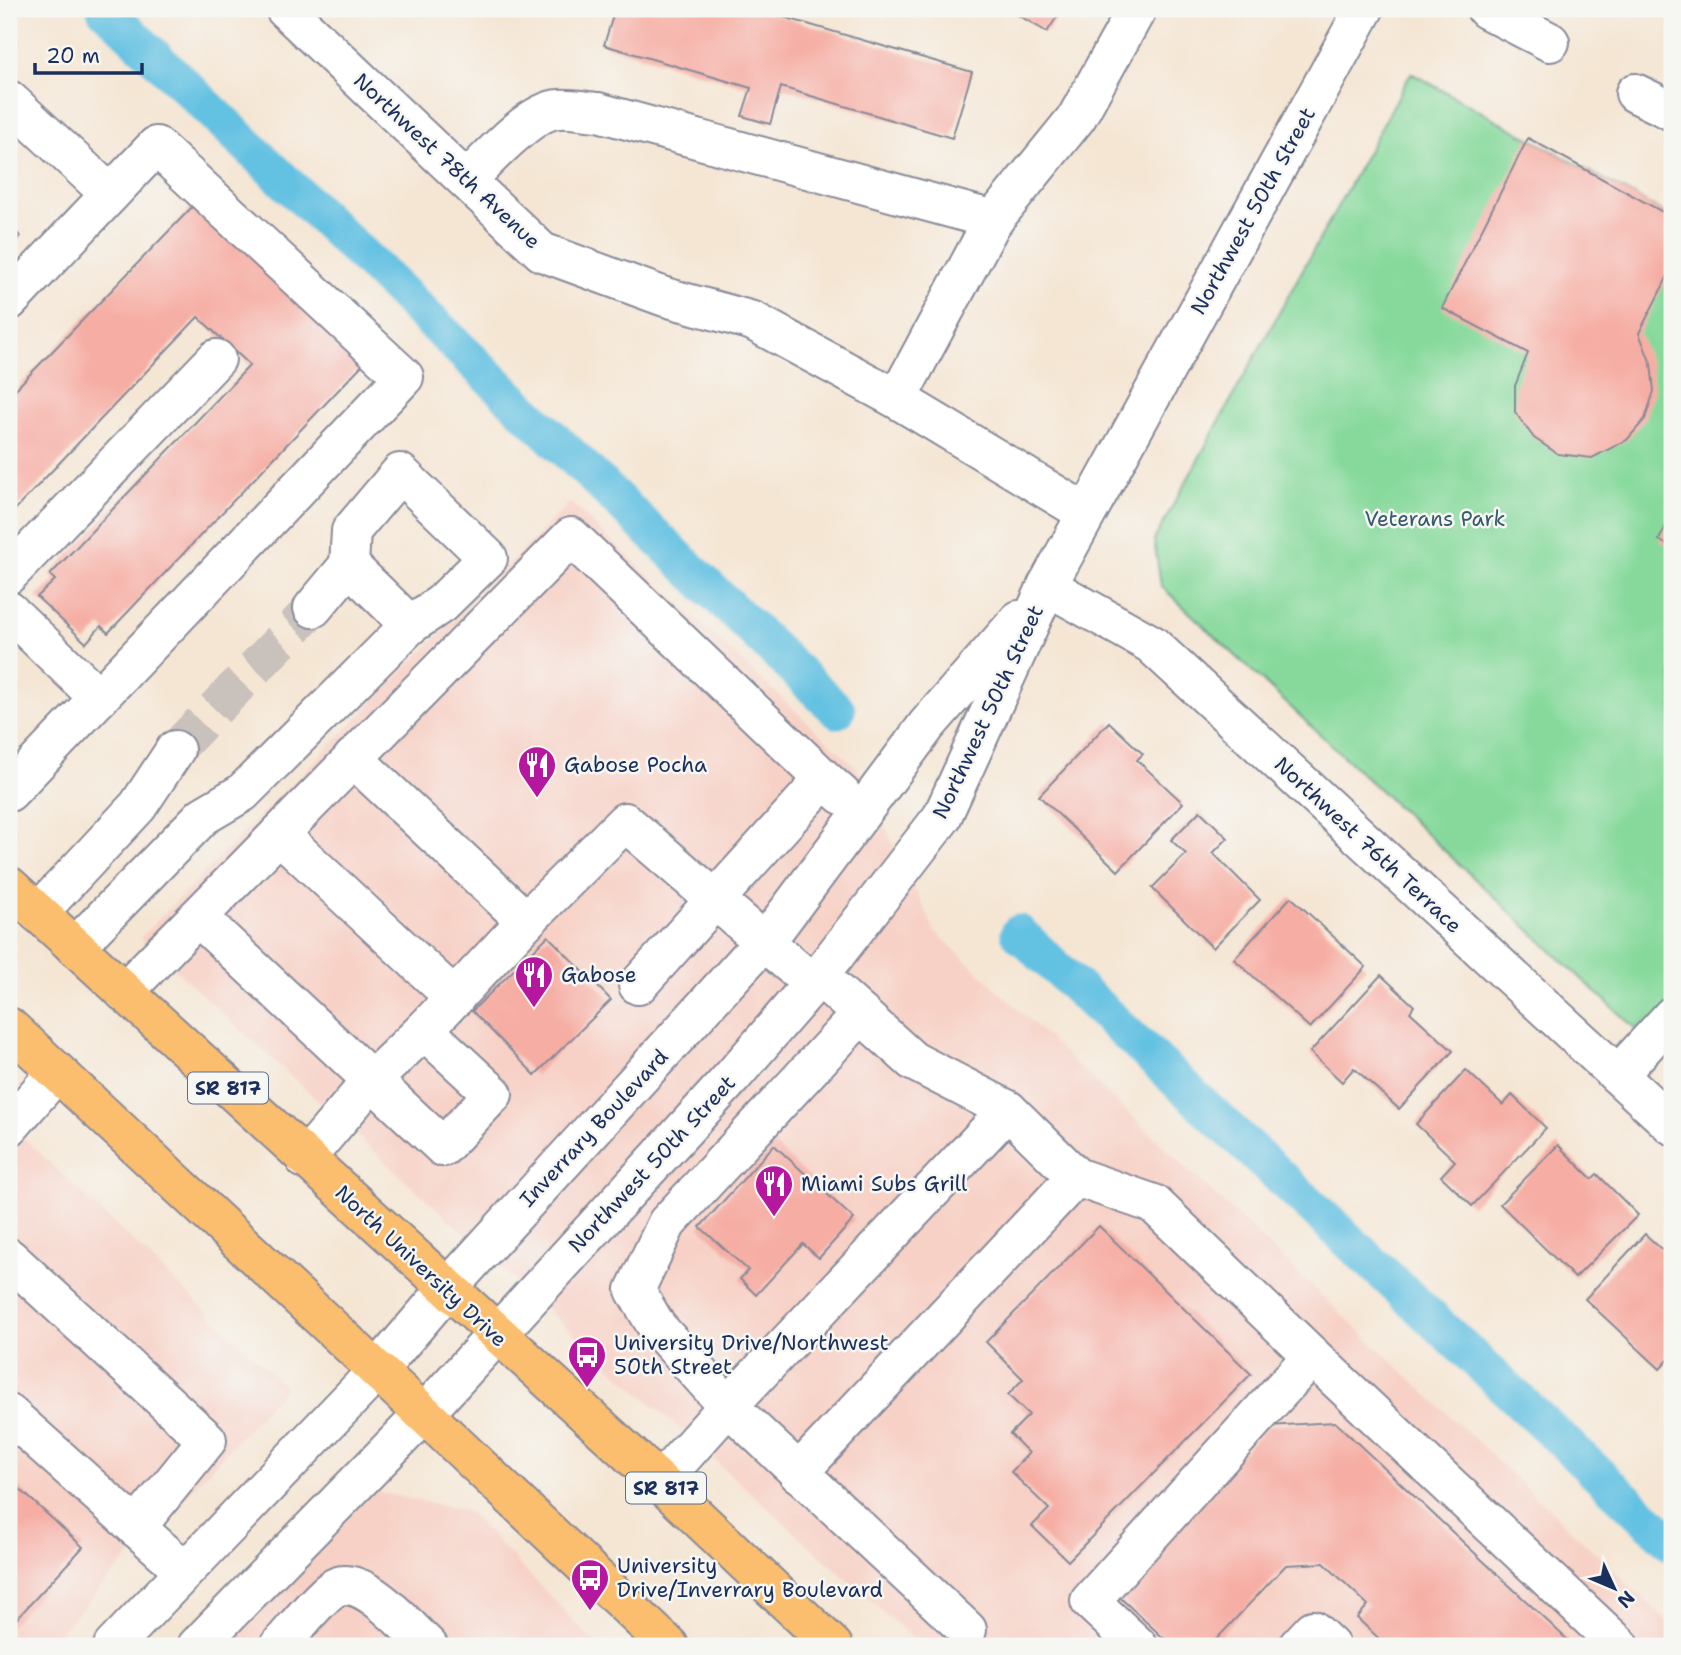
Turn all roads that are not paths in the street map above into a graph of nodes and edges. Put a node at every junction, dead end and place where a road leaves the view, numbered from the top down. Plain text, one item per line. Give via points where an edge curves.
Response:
1 (285, 9) edge
2 (1137, 9) edge
3 (1364, 9) edge
4 (1486, 9) edge
5 (1550, 42) dead end
6 (1635, 93) dead end
7 (9, 100) edge
8 (1672, 111) edge
9 (468, 179) junction
10 (110, 194) junction
11 (994, 220) junction
12 (9, 301) edge
13 (216, 359) dead end
14 (897, 399) junction
15 (1086, 513) junction
16 (488, 558) junction
17 (349, 565) junction
18 (9, 574) edge
19 (1047, 586) junction
20 (520, 589) junction
21 (313, 608) tunnel mouth
22 (11, 618) edge
23 (410, 625) junction
24 (99, 698) junction
25 (175, 750) tunnel mouth
26 (353, 758) junction
27 (824, 779) junction
28 (9, 792) edge
29 (861, 813) junction
30 (279, 834) junction
31 (9, 886) edge
32 (715, 901) junction
33 (38, 913) junction
34 (198, 917) junction
35 (526, 921) junction
36 (763, 942) junction
37 (75, 947) junction
38 (815, 979) junction
39 (638, 985) dead end
40 (124, 992) junction
41 (455, 998) junction
42 (861, 1014) junction
43 (1672, 1016) edge
44 (9, 1027) edge
45 (424, 1030) junction
46 (57, 1072) junction
47 (1618, 1075) junction
48 (372, 1080) junction
49 (1008, 1110) junction
50 (1672, 1125) edge
51 (9, 1126) edge
52 (305, 1159) junction
53 (1076, 1177) junction
54 (9, 1258) edge
55 (447, 1289) junction
56 (495, 1334) junction
57 (1312, 1356) junction
58 (377, 1371) junction
59 (728, 1406) junction
60 (9, 1414) edge
61 (424, 1414) junction
62 (799, 1474) junction
63 (660, 1482) junction
64 (136, 1528) junction
65 (293, 1548) junction
66 (185, 1571) junction
67 (332, 1588) junction
68 (969, 1641) edge
69 (657, 1642) edge
70 (113, 1646) edge
71 (197, 1646) edge
72 (279, 1646) edge
73 (428, 1646) edge
74 (833, 1646) edge
75 (1138, 1646) edge
76 (1298, 1646) edge
77 (1330, 1646) edge
78 (1620, 1646) edge

1 - 9 street, Northwest 78th Avenue
2 - 11 street via 1077,117
3 - 15 street, Northwest 50th Street
4 - 5 street
6 - 8 street
7 - 10 street
9 - 11 street via 509,138 556,108 598,112
9 - 14 street, Northwest 78th Avenue via 542,252 665,297 753,321
10 - 12 street
10 - 24 street via 156,146 404,377
11 - 14 street
13 - 18 street
14 - 15 street
15 - 19 street, Northwest 50th Street
16 - 17 street via 400,473 351,531
16 - 20 street
16 - 23 street via 441,604
17 - 21 street
17 - 23 street
19 - 29 street, Inverrary Boulevard via 927,725
19 - 38 street, Northwest 50th Street via 942,817
19 - 47 street, Northwest 76th Terrace via 1151,644
20 - 26 street
20 - 27 street via 571,537
22 - 24 street
23 - 37 street via 242,793 204,816
24 - 28 street
25 - 33 street via 138,806
26 - 30 street
26 - 35 street
27 - 29 street
27 - 32 street
29 - 36 street, Inverrary Boulevard
30 - 34 street
30 - 41 street
31 - 33 main road, North University Drive / SR 817
32 - 35 street via 625,822
32 - 36 street
32 - 39 street
33 - 37 main road, North University Drive / SR 817
34 - 40 street
34 - 48 street
35 - 41 street
36 - 38 street
36 - 55 street, Inverrary Boulevard
37 - 40 main road, North University Drive / SR 817
38 - 42 street
38 - 56 street, Northwest 50th Street via 733,1076
40 - 52 main road, North University Drive / SR 817
41 - 45 street
42 - 49 street via 913,1061
42 - 59 street via 667,1223 635,1290 657,1327
43 - 47 street
44 - 46 main road
45 - 48 street
45 - 48 street via 493,1094 443,1147
46 - 51 street
46 - 58 main road
47 - 50 street, Northwest 76th Terrace
48 - 52 street
49 - 53 street
49 - 59 street
52 - 55 main road, North University Drive / SR 817
53 - 57 street via 1154,1204
53 - 62 street
54 - 64 street via 207,1440
55 - 56 main road, North University Drive / SR 817
55 - 58 street, Inverrary Boulevard
56 - 61 street
56 - 63 main road, North University Drive / SR 817
57 - 75 street via 1090,1601
57 - 78 street
58 - 61 main road
58 - 66 street, Inverrary Boulevard
59 - 62 street
59 - 63 street
60 - 64 street
61 - 65 street
61 - 69 main road
62 - 68 street
63 - 74 main road, North University Drive / SR 817
64 - 66 street
65 - 67 street
65 - 71 street
66 - 70 street, Inverrary Boulevard
67 - 72 street
67 - 73 street via 351,1585 368,1591
76 - 77 street via 1313,1630

